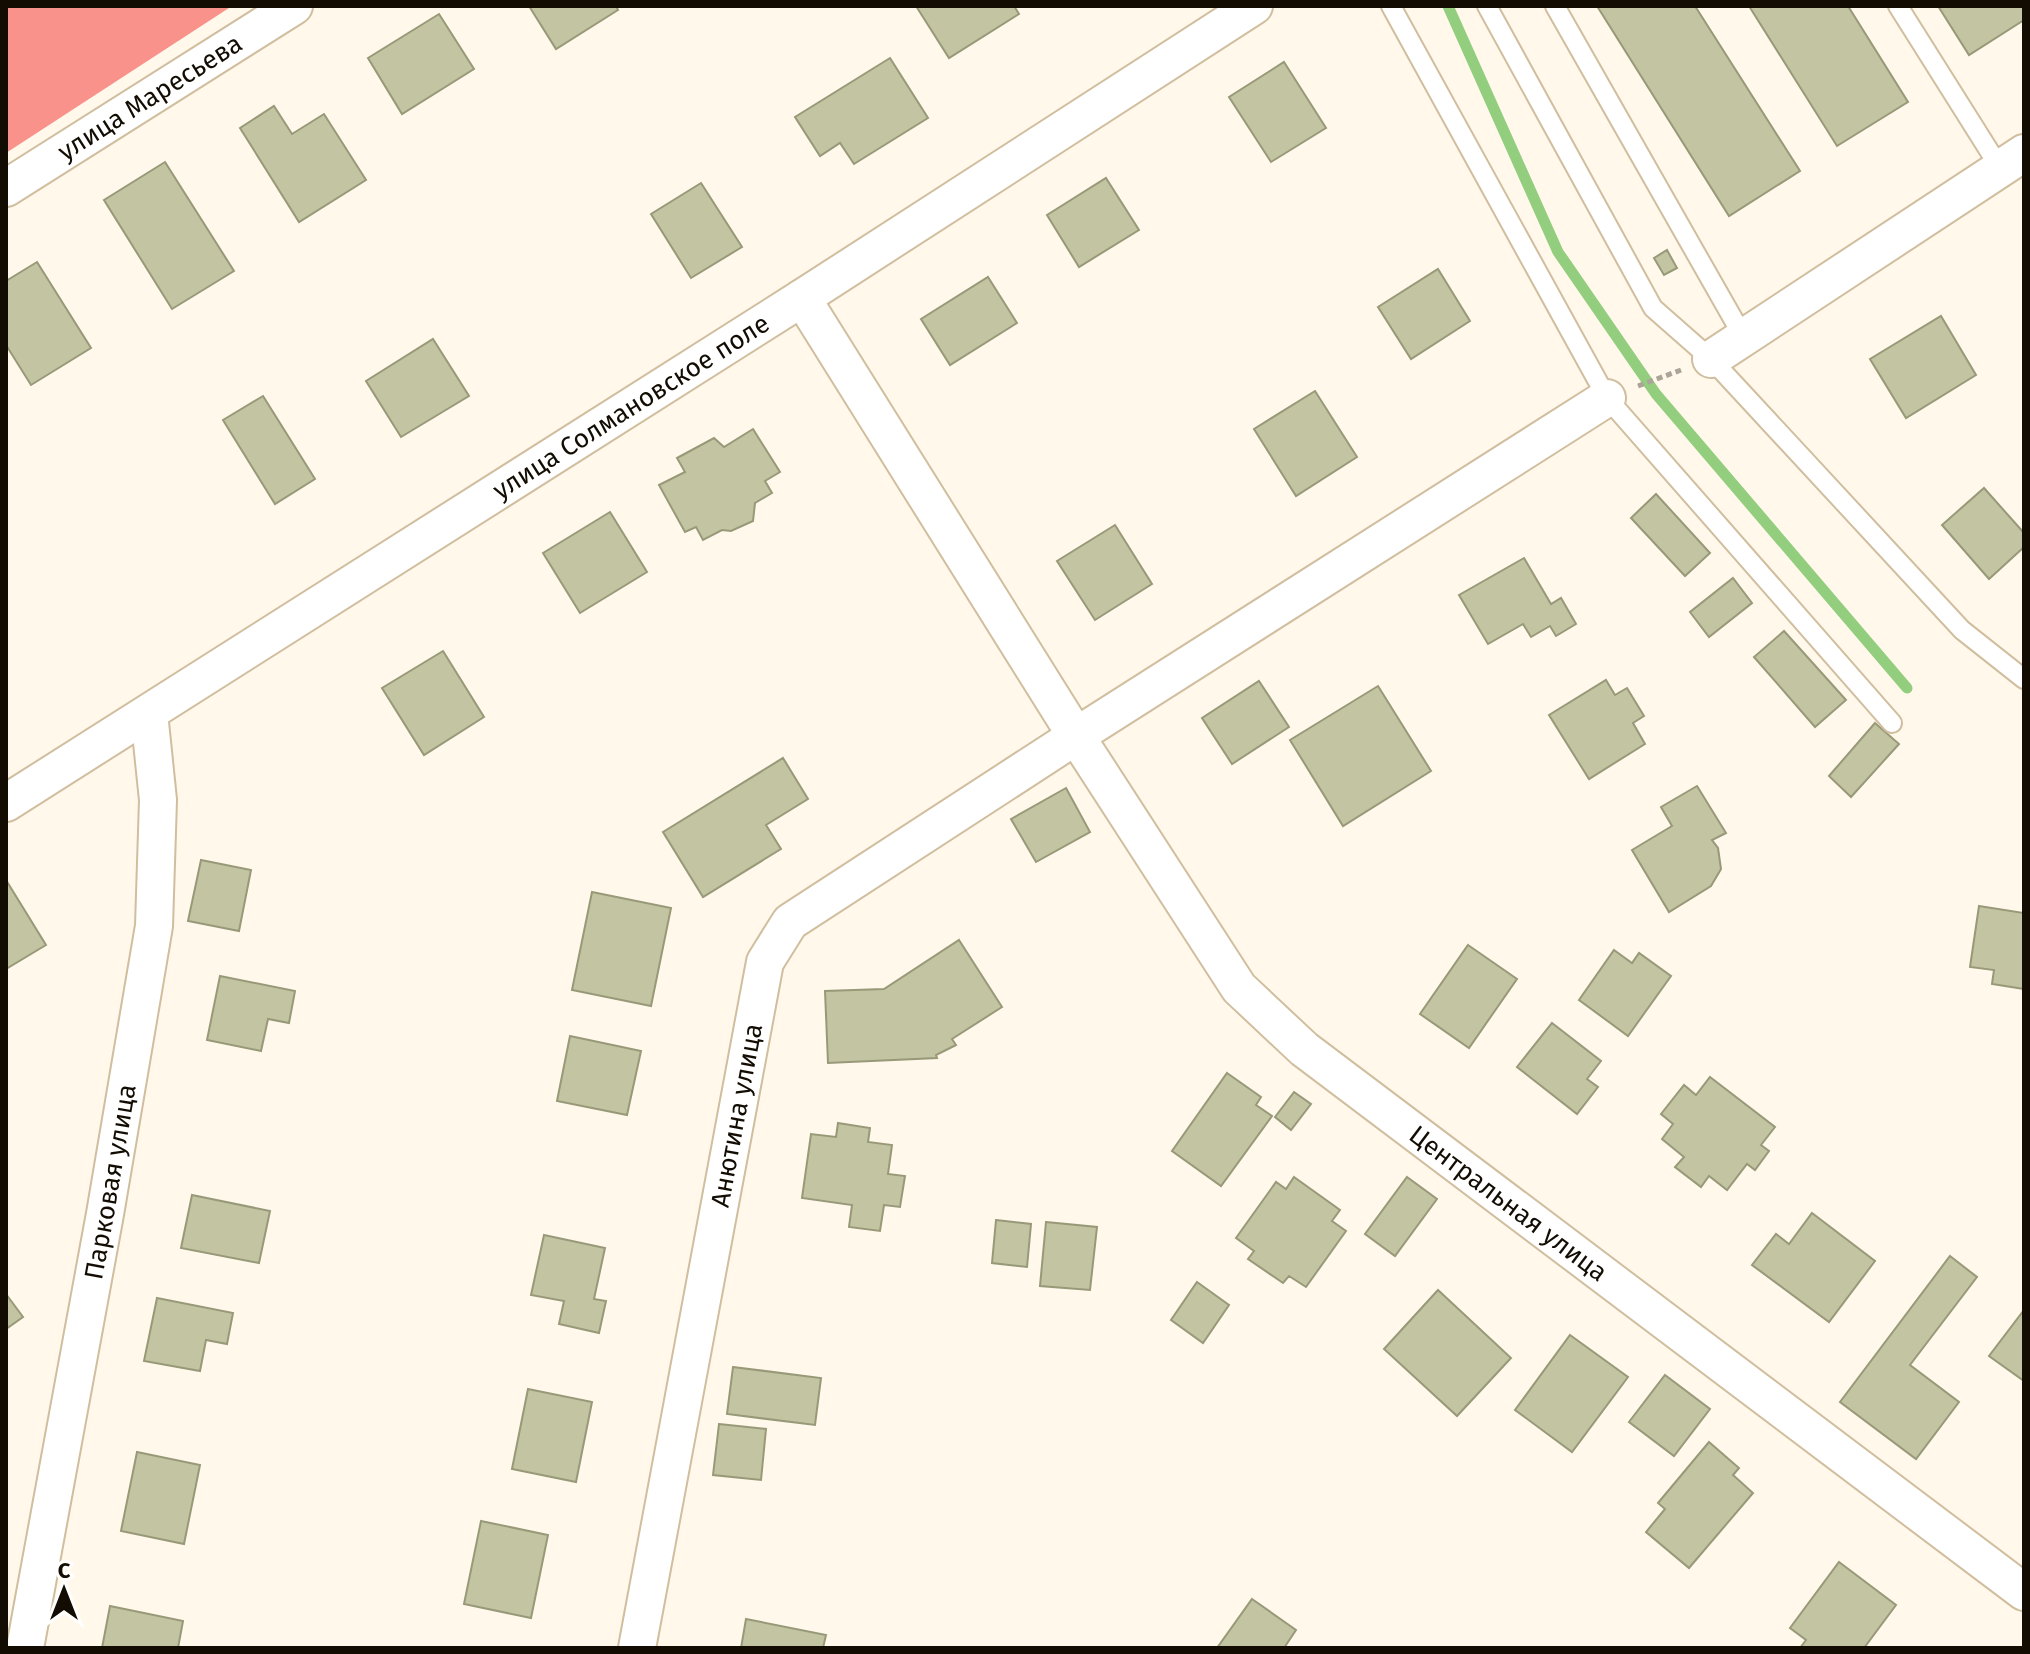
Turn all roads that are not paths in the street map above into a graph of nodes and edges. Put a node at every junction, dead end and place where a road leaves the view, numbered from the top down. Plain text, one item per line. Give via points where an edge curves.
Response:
1 (294, 6) edge
2 (1254, 6) edge
3 (1391, 6) edge
4 (1487, 6) edge
5 (1555, 6) edge
6 (1898, 6) edge
7 (2012, 160) edge
8 (6, 188) edge
9 (802, 298) junction
10 (1744, 338) junction
11 (1711, 359) junction
12 (1607, 398) junction
13 (2024, 679) edge
14 (149, 713) junction
15 (1892, 723) dead end
16 (1076, 736) junction
17 (6, 803) edge
18 (2024, 1592) edge
19 (25, 1648) edge
20 (637, 1648) edge

1 - 8 street, улица Маресьева
2 - 9 street, улица Солмановское поле
3 - 12 lane
4 - 11 lane via 1653,308
5 - 10 lane
6 - 7 lane
7 - 10 street
9 - 14 street, улица Солмановское поле
9 - 16 street, Центральная улица
10 - 11 street
11 - 13 lane via 1962,630
12 - 15 lane
12 - 16 street, Анютина улица
14 - 17 street, улица Солмановское поле
14 - 19 street, Парковая улица via 158,800 154,926
16 - 18 street, Центральная улица via 1239,988 1304,1049
16 - 20 street, Анютина улица via 790,922 765,962

